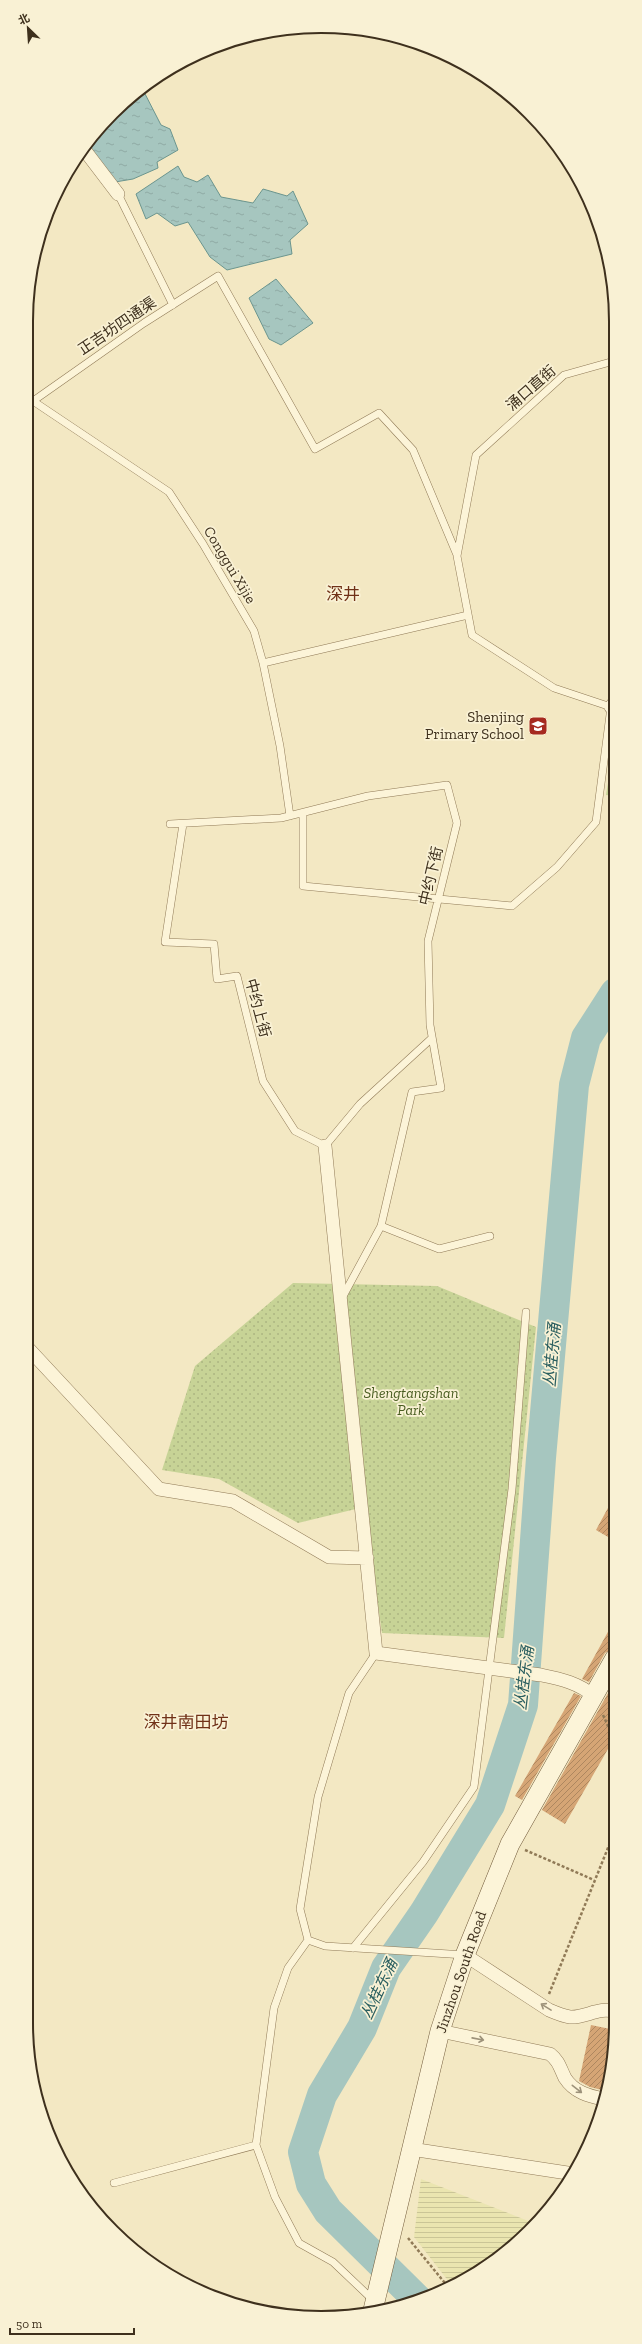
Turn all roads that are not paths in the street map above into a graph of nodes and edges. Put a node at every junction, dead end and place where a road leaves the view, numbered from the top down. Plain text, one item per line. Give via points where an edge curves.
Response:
1 (87, 154) edge
2 (118, 194) joint
3 (172, 305) junction
4 (609, 362) edge
5 (33, 401) joint
6 (457, 556) junction
7 (468, 615) junction
8 (263, 663) junction
9 (609, 704) edge
10 (609, 733) edge
11 (303, 813) junction
12 (290, 816) junction
13 (170, 824) dead end
14 (183, 824) junction
15 (439, 900) junction
16 (432, 1038) junction
17 (325, 1146) junction
18 (381, 1226) junction
19 (490, 1236) dead end
20 (342, 1298) junction
21 (526, 1312) dead end
22 (33, 1354) edge
23 (367, 1558) junction
24 (376, 1653) junction
25 (490, 1668) junction
26 (609, 1671) edge
27 (595, 1697) junction
28 (308, 1940) junction
29 (353, 1948) junction
30 (465, 1955) junction
31 (609, 2011) edge
32 (440, 2031) junction
33 (599, 2098) edge
34 (256, 2145) junction
35 (411, 2149) junction
36 (566, 2173) edge
37 (114, 2184) dead end
38 (374, 2306) edge

1 - 2 street
2 - 3 lane
3 - 5 lane, 正吉坊四通渠
3 - 6 lane, 正吉坊四通渠 via 218,276 316,449 379,413 413,450
4 - 6 lane, 涌口直街 via 564,375 476,454
5 - 8 lane, Conggui Xijie via 169,492 254,631
6 - 7 lane
7 - 8 lane
7 - 9 lane via 472,635 554,688
8 - 12 lane, Conggui Xijie via 280,746
10 - 15 lane via 596,822 557,867 512,906
11 - 12 lane, 中约下街
11 - 15 lane via 303,886
11 - 15 lane, 中约下街 via 368,796 447,785 457,823
12 - 14 lane, 中约下街
13 - 14 lane, 中约下街
14 - 17 lane, 中约上街 via 165,942 214,944 216,979 237,976 263,1082 295,1131
15 - 16 lane, 中约下街 via 428,941
16 - 17 lane via 360,1104
16 - 18 lane, 中约下街 via 441,1088 412,1092
17 - 20 street
18 - 19 lane via 439,1249
18 - 20 lane
20 - 23 street
21 - 25 lane via 512,1489
22 - 23 street via 159,1489 233,1501 329,1557
23 - 24 street
24 - 25 street
24 - 28 lane via 348,1693 318,1797 300,1909
25 - 27 street via 567,1681 587,1690
25 - 29 lane via 474,1787 423,1862
26 - 27 main road, Jinzhou South Road
27 - 30 main road, Jinzhou South Road via 510,1844
28 - 29 lane via 325,1946
28 - 34 lane via 288,1968 274,2008
29 - 30 lane
31 -> 30 street via 597,2010 572,2017 561,2015
30 - 32 main road, Jinzhou South Road
32 -> 33 street via 550,2054 556,2059 566,2079 576,2089
32 - 35 main road, Jinzhou South Road
34 - 37 lane
34 - 38 lane via 275,2197 299,2243 333,2262
35 - 36 street
35 - 38 main road, Jinzhou South Road

